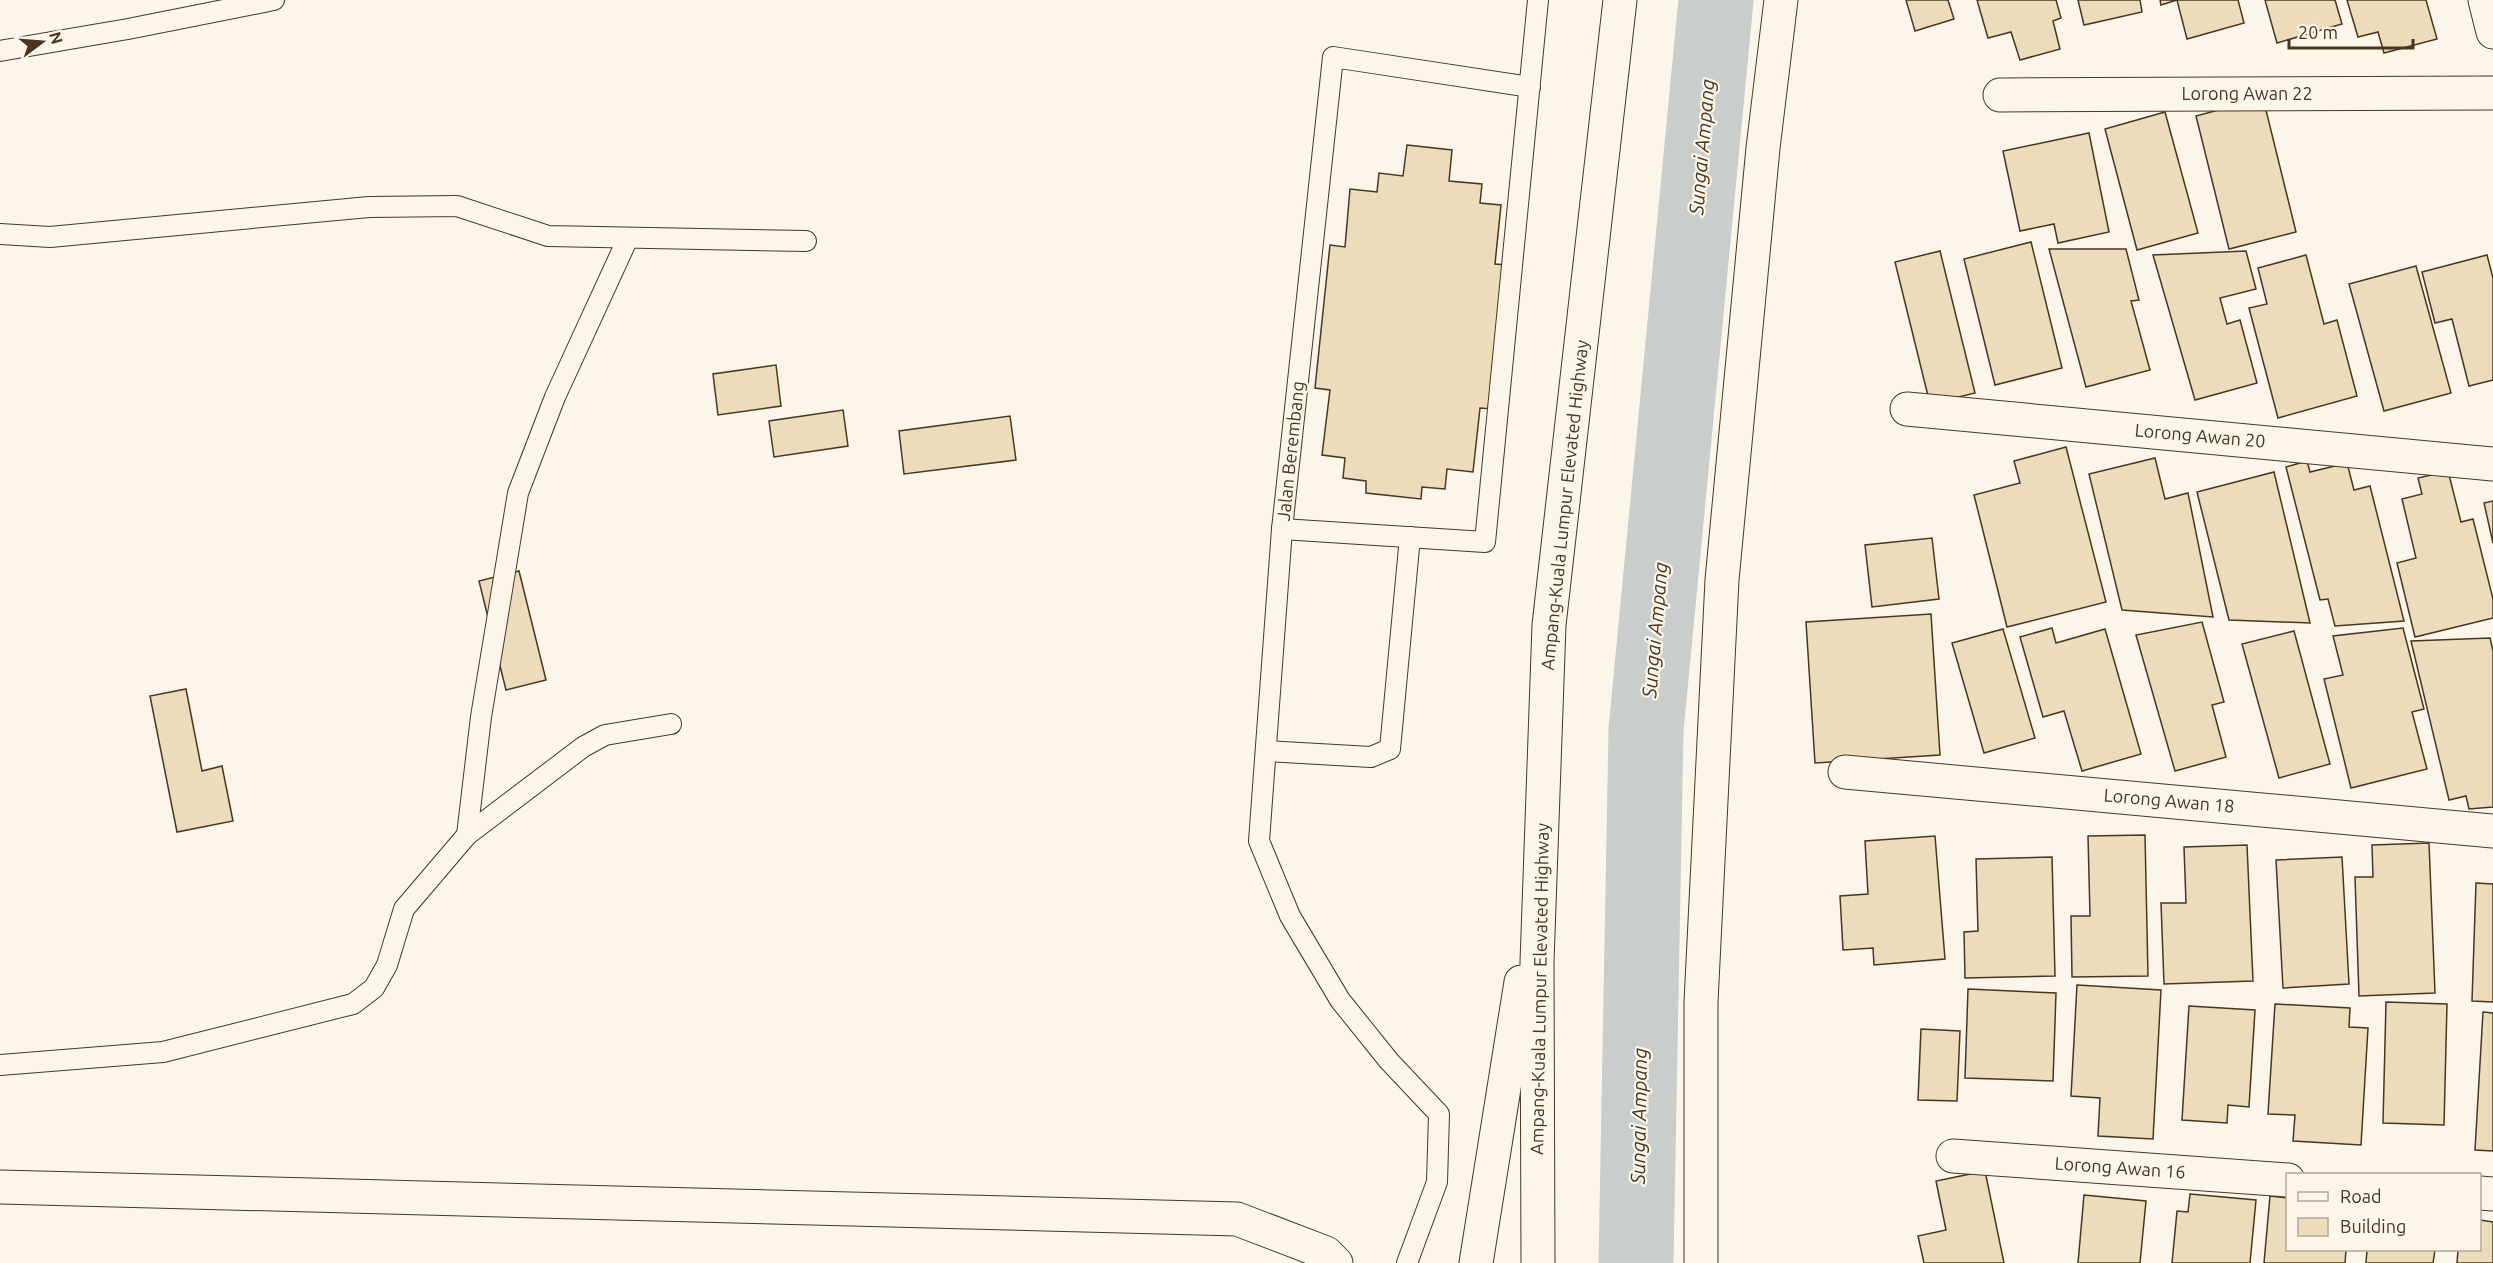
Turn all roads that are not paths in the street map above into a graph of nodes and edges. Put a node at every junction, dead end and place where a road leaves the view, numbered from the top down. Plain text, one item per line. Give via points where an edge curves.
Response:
1 (274, 0) edge
2 (1538, 0) edge
3 (1620, 0) edge
4 (1781, 0) edge
5 (2485, 0) edge
6 (2493, 32) edge
7 (0, 51) edge
8 (1530, 87) junction
9 (2493, 93) edge
10 (2000, 95) dead end
11 (0, 234) edge
12 (628, 238) junction
13 (806, 241) dead end
14 (1906, 409) dead end
15 (2493, 464) edge
16 (1282, 529) junction
17 (1410, 537) junction
18 (671, 724) dead end
19 (1266, 751) junction
20 (1845, 772) dead end
21 (2493, 831) edge
22 (467, 835) junction
23 (1540, 861) junction
24 (0, 1065) edge
25 (1953, 1156) dead end
26 (2286, 1180) edge
27 (0, 1187) edge
28 (1336, 1263) edge
29 (1407, 1263) edge
30 (1476, 1263) edge
31 (1538, 1263) edge
32 (1701, 1263) edge

1 - 7 lane
2 - 8 lane, Jalan Berembang
3 - 23 main road, Ampang-Kuala Lumpur Elevated Highway via 1549,625
4 - 32 main road via 1722,580 1701,1002
5 - 6 main road
8 - 16 lane, Jalan Berembang via 1334,57
8 - 17 lane, Jalan Berembang via 1485,542
9 - 10 main road, Lorong Awan 22
11 - 12 lane via 50,237 369,207 457,206 548,236
12 - 13 lane
12 - 22 lane via 555,397 518,493 481,717
14 - 15 main road, Lorong Awan 20
16 - 17 lane, Jalan Berembang
16 - 19 lane
17 - 19 lane via 1390,749 1371,757
18 - 22 lane via 605,735 583,747
19 - 29 lane via 1259,841 1290,916 1340,1000 1389,1061 1439,1114 1437,1182
20 - 21 main road, Lorong Awan 18
22 - 24 lane via 404,909 387,965 374,988 353,1004 163,1052
23 - 30 main road
23 - 31 main road, Ampang-Kuala Lumpur Elevated Highway
25 - 26 main road, Lorong Awan 16
27 - 28 main road via 1238,1219 1326,1253

